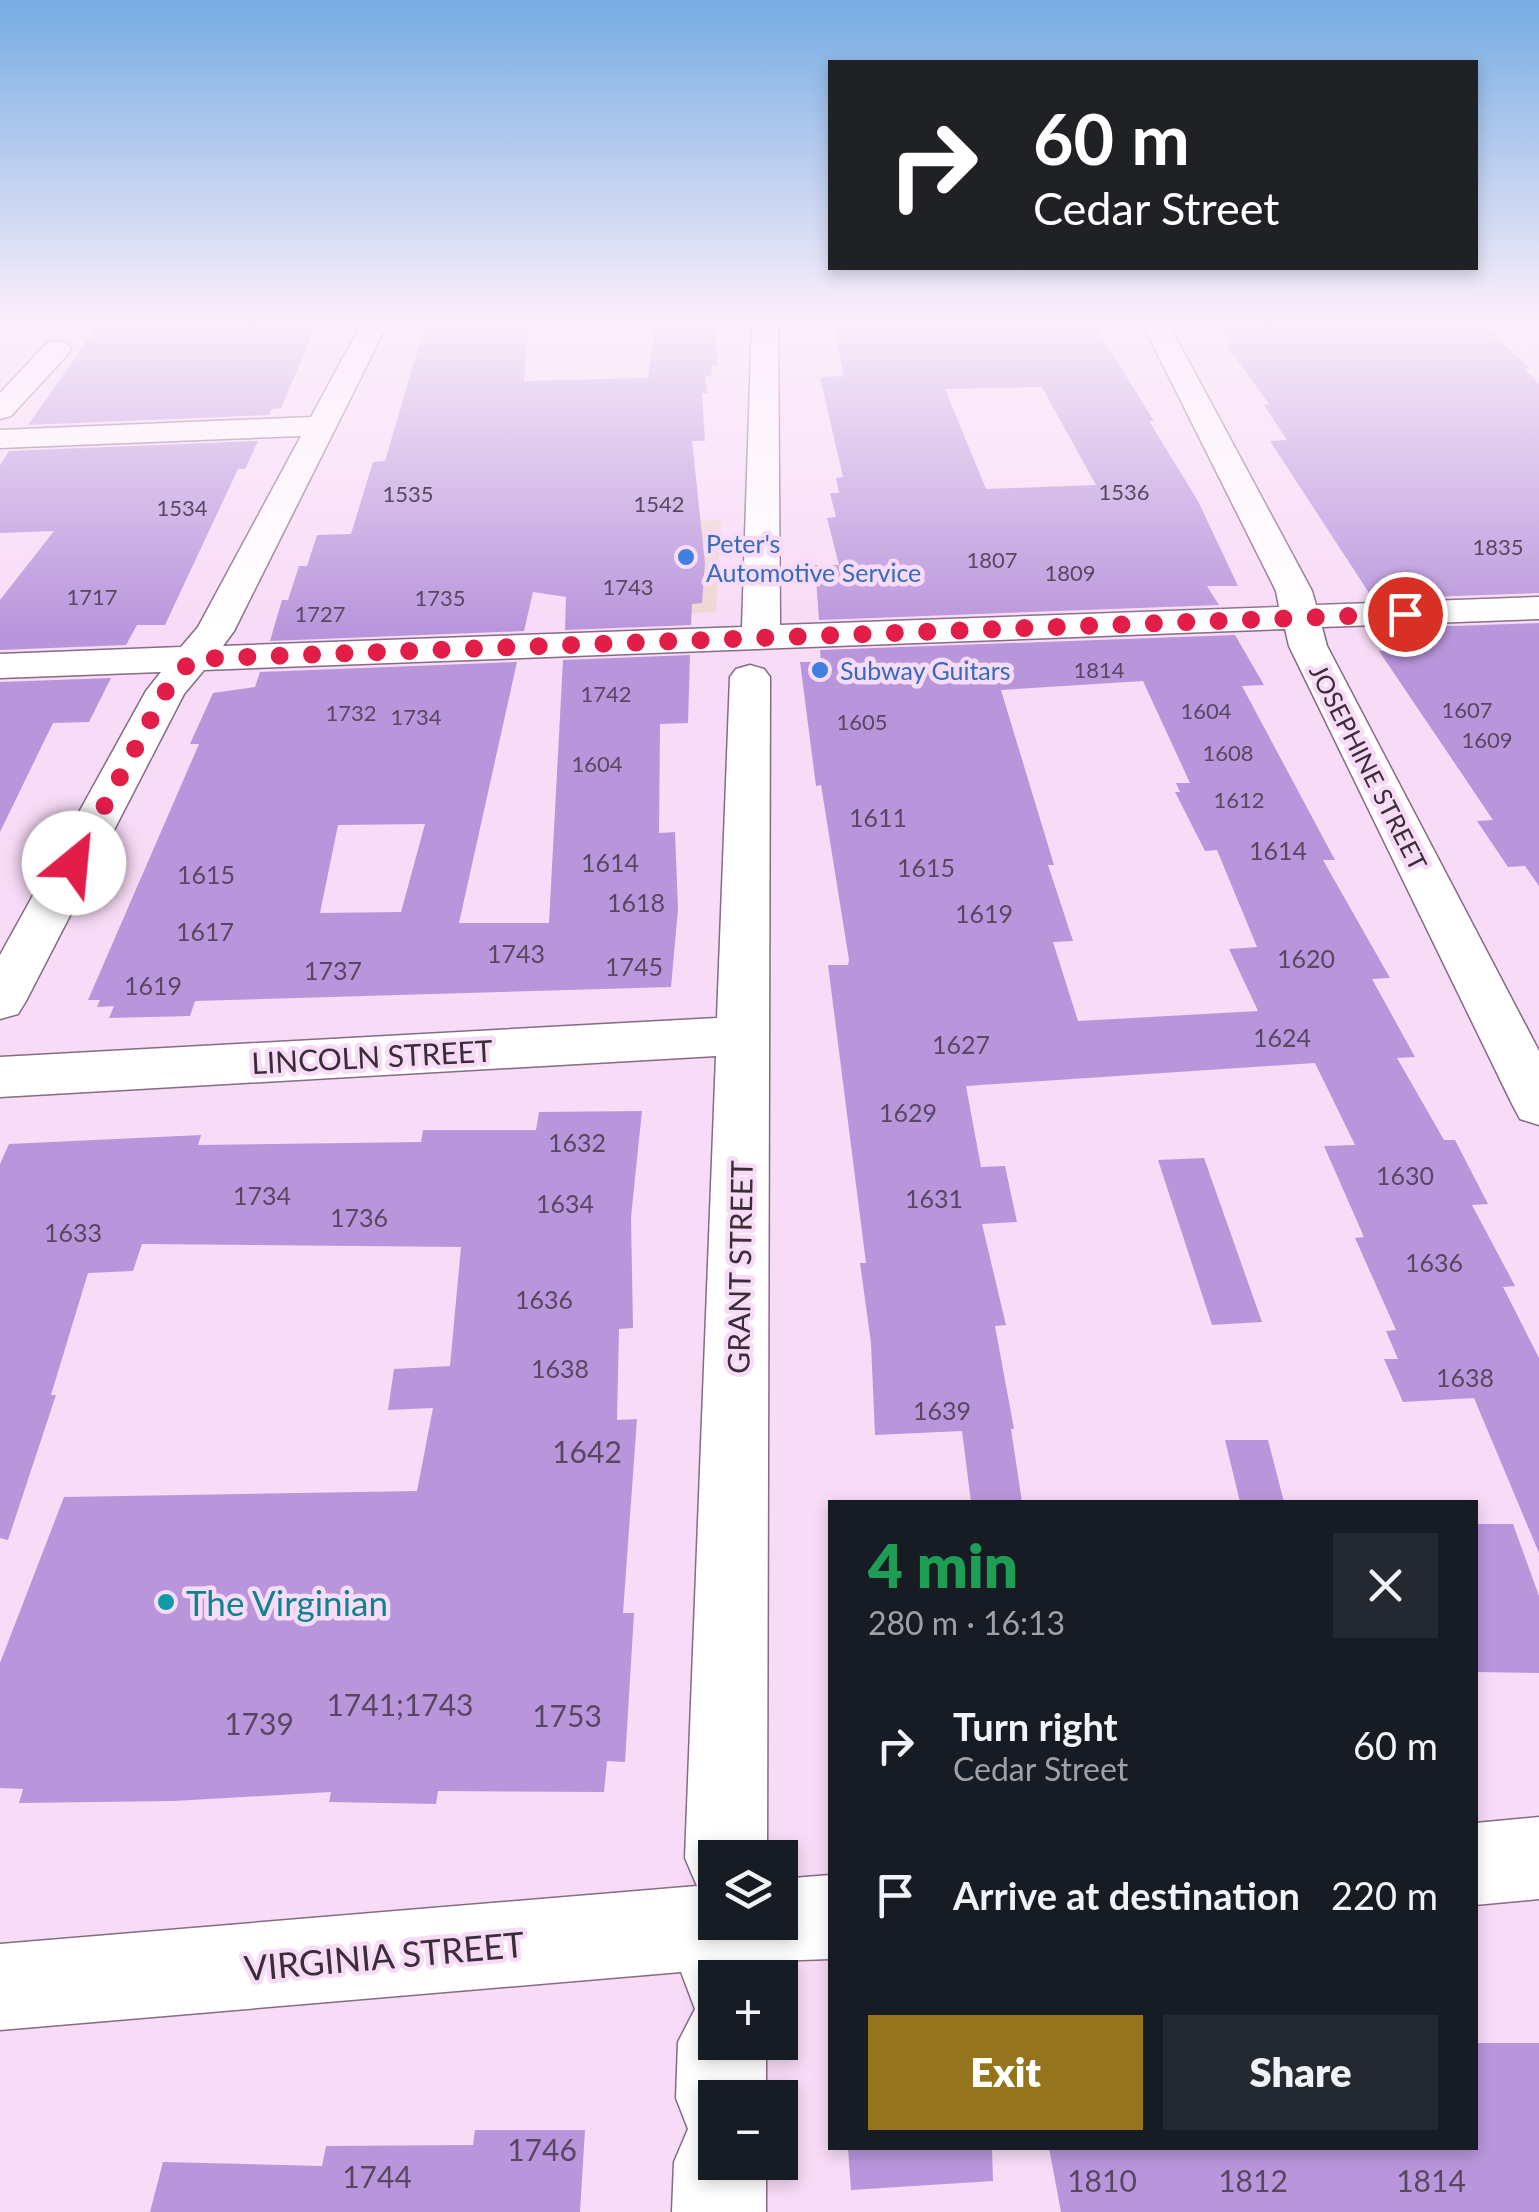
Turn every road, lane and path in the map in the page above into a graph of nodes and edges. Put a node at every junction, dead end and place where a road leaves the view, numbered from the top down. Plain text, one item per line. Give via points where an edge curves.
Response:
1 (762, 424) edge
2 (1208, 424) edge
3 (321, 426) joint
4 (0, 439) edge
5 (1539, 608) edge
6 (1301, 617) junction
7 (756, 658) junction
8 (192, 659) junction
9 (0, 666) edge
10 (0, 1001) edge
11 (744, 1035) junction
12 (0, 1076) edge
13 (1539, 1104) edge
14 (741, 1840) edge
15 (1539, 1858) edge
16 (1478, 1864) edge
17 (828, 1917) edge
18 (798, 1918) edge
19 (698, 1925) edge
20 (0, 1987) edge
21 (720, 2180) edge
22 (719, 2212) edge

1 - 7 street, GRANT STREET
2 - 6 street, JOSEPHINE STREET via 1294,590
3 - 4 street
3 - 8 street via 215,630
5 - 6 street
6 - 7 street
6 - 13 street, JOSEPHINE STREET via 1308,646
7 - 8 street
7 - 11 street, GRANT STREET
8 - 9 street
8 - 10 street via 166,691
11 - 12 street, LINCOLN STREET
11 - 14 street, GRANT STREET
15 - 16 street
17 - 18 street, VIRGINIA STREET
19 - 20 street, VIRGINIA STREET
21 - 22 street

